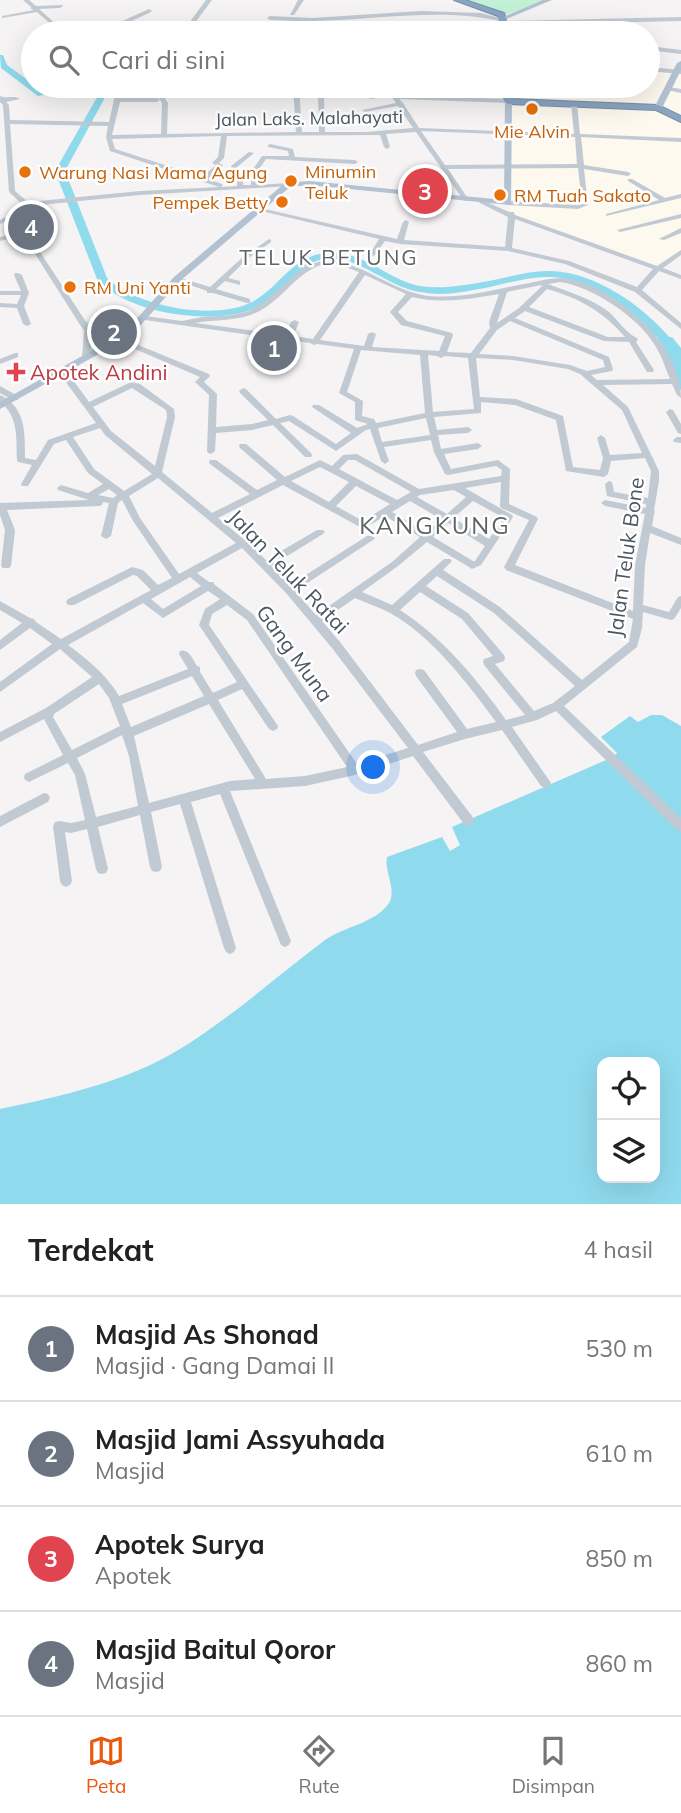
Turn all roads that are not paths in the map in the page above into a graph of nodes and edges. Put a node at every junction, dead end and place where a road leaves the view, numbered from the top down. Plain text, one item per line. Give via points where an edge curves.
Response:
1 (26, 0) edge
2 (209, 0) edge
3 (301, 0) edge
4 (458, 0) edge
5 (549, 0) edge
6 (60, 6) dead end
7 (35, 10) junction
8 (149, 10) dead end
9 (292, 14) dead end
10 (361, 16) junction
11 (4, 17) dead end
12 (270, 18) dead end
13 (681, 19) edge
14 (49, 21) edge
15 (127, 21) edge
16 (193, 21) edge
17 (360, 21) edge
18 (505, 21) junction
19 (612, 21) edge
20 (660, 49) edge
21 (681, 52) edge
22 (681, 63) edge
23 (660, 70) edge
24 (679, 72) edge
25 (669, 89) junction
26 (680, 91) edge
27 (162, 98) edge
28 (297, 98) edge
29 (321, 98) edge
30 (397, 98) junction
31 (431, 98) joint
32 (1, 99) edge
33 (17, 99) dead end
34 (118, 100) joint
35 (157, 100) dead end
36 (508, 101) junction
37 (574, 104) junction
38 (657, 108) junction
39 (365, 110) dead end
40 (681, 119) edge
41 (7, 122) junction
42 (112, 124) junction
43 (417, 130) junction
44 (301, 133) junction
45 (509, 133) junction
46 (224, 134) junction
47 (322, 134) junction
48 (383, 134) junction
49 (578, 135) junction
50 (164, 136) junction
51 (109, 137) junction
52 (681, 140) edge
53 (293, 142) dead end
54 (270, 146) dead end
55 (387, 147) dead end
56 (251, 153) dead end
57 (292, 159) junction
58 (355, 162) dead end
59 (508, 164) junction
60 (579, 166) junction
61 (442, 167) junction
62 (11, 170) junction
63 (0, 172) edge
64 (203, 180) junction
65 (254, 185) junction
66 (288, 185) junction
67 (240, 186) junction
68 (228, 187) junction
69 (681, 196) edge
70 (466, 200) junction
71 (664, 200) junction
72 (482, 202) junction
73 (508, 203) junction
74 (28, 206) junction
75 (260, 210) junction
76 (608, 215) dead end
77 (512, 216) junction
78 (15, 218) junction
79 (679, 218) edge
80 (0, 222) edge
81 (407, 222) dead end
82 (620, 230) dead end
83 (681, 230) edge
84 (23, 233) junction
85 (0, 239) edge
86 (383, 239) junction
87 (662, 239) dead end
88 (269, 242) dead end
89 (400, 242) junction
90 (508, 249) junction
91 (681, 252) edge
92 (373, 254) dead end
93 (657, 269) junction
94 (363, 272) junction
95 (18, 275) dead end
96 (681, 277) edge
97 (223, 278) junction
98 (177, 279) junction
99 (237, 283) dead end
100 (545, 285) junction
101 (504, 290) junction
102 (638, 290) junction
103 (209, 291) junction
104 (0, 293) edge
105 (25, 293) junction
106 (410, 295) junction
107 (247, 301) dead end
108 (0, 305) edge
109 (20, 306) junction
110 (524, 308) junction
111 (145, 317) junction
112 (509, 318) junction
113 (295, 322) dead end
114 (27, 324) dead end
115 (179, 325) junction
116 (681, 327) edge
117 (494, 328) junction
118 (372, 334) dead end
119 (275, 338) junction
120 (288, 339) junction
121 (118, 340) junction
122 (634, 340) junction
123 (313, 342) junction
124 (363, 349) junction
125 (267, 351) dead end
126 (15, 355) dead end
127 (424, 355) junction
128 (441, 356) junction
129 (471, 357) junction
130 (86, 358) junction
131 (1, 360) edge
132 (650, 370) dead end
133 (62, 371) junction
134 (585, 374) junction
135 (675, 381) junction
136 (597, 383) junction
137 (0, 389) edge
138 (243, 391) dead end
139 (681, 395) edge
140 (476, 399) junction
141 (5, 401) edge
142 (88, 406) junction
143 (316, 407) dead end
144 (670, 412) dead end
145 (429, 415) junction
146 (274, 423) junction
147 (101, 424) junction
148 (371, 426) junction
149 (213, 429) junction
150 (468, 429) dead end
151 (355, 431) junction
152 (433, 435) junction
153 (68, 436) junction
154 (680, 437) edge
155 (601, 438) dead end
156 (379, 444) junction
157 (243, 446) dead end
158 (478, 446) dead end
159 (439, 453) junction
160 (308, 455) dead end
161 (648, 455) junction
162 (607, 457) junction
163 (385, 461) dead end
164 (38, 463) junction
165 (333, 470) junction
166 (158, 475) junction
167 (501, 479) dead end
168 (285, 482) junction
169 (354, 482) junction
170 (26, 484) dead end
171 (610, 484) dead end
172 (107, 485) junction
173 (455, 487) junction
174 (61, 488) dead end
175 (414, 494) junction
176 (257, 495) junction
177 (125, 496) junction
178 (89, 497) junction
179 (471, 498) junction
180 (114, 503) junction
181 (605, 503) dead end
182 (397, 504) junction
183 (331, 506) junction
184 (1, 507) edge
185 (652, 507) junction
186 (387, 513) junction
187 (213, 516) junction
188 (447, 519) junction
189 (646, 527) junction
190 (5, 532) edge
191 (320, 532) dead end
192 (106, 536) dead end
193 (426, 537) junction
194 (370, 538) dead end
195 (243, 542) junction
196 (681, 542) edge
197 (491, 545) junction
198 (447, 561) dead end
199 (265, 565) junction
200 (6, 566) dead end
201 (438, 570) junction
202 (190, 572) junction
203 (178, 579) junction
204 (210, 585) junction
205 (419, 586) junction
206 (157, 590) junction
207 (289, 590) junction
208 (356, 594) junction
209 (143, 598) junction
210 (228, 599) junction
211 (681, 600) edge
212 (71, 602) dead end
213 (0, 605) edge
214 (393, 610) junction
215 (638, 612) junction
216 (316, 620) junction
217 (31, 622) junction
218 (0, 646) edge
219 (59, 646) junction
220 (184, 654) dead end
221 (196, 670) junction
222 (420, 673) dead end
223 (100, 678) junction
224 (244, 684) junction
225 (581, 685) junction
226 (0, 688) edge
227 (212, 699) junction
228 (116, 702) junction
229 (557, 706) junction
230 (50, 711) junction
231 (533, 717) junction
232 (273, 726) dead end
233 (506, 726) junction
234 (126, 731) junction
235 (465, 734) junction
236 (0, 737) edge
237 (417, 750) junction
238 (70, 755) junction
239 (355, 770) junction
240 (29, 777) dead end
241 (262, 782) junction
242 (545, 783) dead end
243 (223, 788) junction
244 (44, 798) dead end
245 (184, 799) junction
246 (143, 809) junction
247 (468, 820) dead end
248 (0, 822) edge
249 (93, 822) junction
250 (681, 826) edge
251 (156, 867) dead end
252 (102, 869) dead end
253 (66, 881) dead end
254 (285, 941) dead end
255 (230, 948) dead end

1 - 7 street
2 - 16 street
3 - 9 street
4 - 18 highway
5 - 18 main road
6 - 7 street
7 - 11 street
7 - 14 street
8 - 15 street
10 - 12 street
10 - 17 street
10 - 18 street via 478,15
13 - 19 street
20 - 21 street
22 - 24 main road
23 - 24 street
24 - 25 main road
25 - 26 street
25 - 38 main road
27 - 50 street via 166,103
28 - 44 street
29 - 47 street
30 - 31 street
30 - 39 street
30 - 43 street
31 - 36 street
32 - 33 street
32 - 41 street
34 - 35 street
34 - 42 street
36 - 37 highway
36 - 45 main road
37 - 38 highway
37 - 49 street
38 - 40 highway
41 - 42 street
41 - 62 street
42 - 51 street
43 - 45 street, Jalan Laks. Malahayati
43 - 48 street, Jalan Laks. Malahayati
43 - 61 street
44 - 46 street, Jalan Laks. Malahayati
44 - 47 street, Jalan Laks. Malahayati
44 - 53 street
45 - 49 street, Jalan Laks. Malahayati
45 - 59 main road
46 - 50 street, Jalan Laks. Malahayati
46 - 64 street via 221,158 215,163 220,165
47 - 48 street, Jalan Laks. Malahayati
48 - 55 street
49 - 52 street, Jalan Laks. Malahayati
49 - 60 street
50 - 51 street, Jalan Laks. Malahayati
51 - 64 street via 109,146 116,153
54 - 57 street via 291,150
56 - 67 street via 234,166 235,172 241,172
57 - 58 street
57 - 65 street via 264,157 254,172
59 - 60 street
59 - 61 street
59 - 73 main road
60 - 71 street via 629,177
60 - 73 street via 584,206
61 - 70 street
62 - 63 street
62 - 74 street via 12,192
64 - 68 street
65 - 66 street
65 - 67 street
66 - 70 main road via 309,183
66 - 75 main road
67 - 68 street
68 - 74 street via 127,191
69 - 71 street
70 - 72 main road
71 - 76 street
72 - 73 main road
72 - 77 street
73 - 77 street
74 - 78 street
75 - 86 street
75 - 98 main road
77 - 90 street
77 - 93 street
78 - 80 street
78 - 84 street
79 - 82 street
81 - 89 street
83 - 87 street
84 - 85 street
84 - 130 street via 88,331
86 - 89 street
86 - 92 street
88 - 97 street
89 - 90 street
90 - 102 street via 567,262
91 - 93 street
93 - 96 street
93 - 102 street
94 - 106 street
94 - 115 street via 324,262 302,273 258,310
94 - 123 street
95 - 105 street
97 - 99 street
97 - 103 street
98 - 103 street
98 - 111 main road
100 - 101 street
100 - 110 street
100 - 122 street via 596,307
100 - 135 street via 560,280 576,283 637,320 656,339
101 - 106 street via 455,298
101 - 117 street
102 - 116 street
103 - 107 street
104 - 105 street
105 - 109 street
106 - 128 street via 394,312 404,323 449,335
108 - 109 street
109 - 114 street
110 - 112 street
110 - 122 street via 607,339
111 - 115 street, Jalan Teluk Bone
111 - 121 main road
112 - 117 street
112 - 134 street via 606,359 608,369
113 - 120 street
115 - 119 street, Jalan Teluk Bone
117 - 129 street
118 - 124 street
119 - 120 street, Jalan Teluk Bone
119 - 125 street
120 - 123 street, Jalan Teluk Bone
121 - 130 main road
121 - 149 street via 206,376 199,382 213,394
122 - 132 street
123 - 124 street, Jalan Teluk Bone
124 - 127 street, Jalan Teluk Bone
124 - 148 street via 343,393 359,401 358,418 371,421
126 - 131 street
127 - 128 street, Jalan Teluk Bone
127 - 145 street
128 - 129 street, Jalan Teluk Bone
129 - 134 street, Jalan Teluk Bone via 531,360
129 - 140 street
130 - 133 main road
133 - 141 main road
133 - 142 street, Jalan Teluk Ratai
134 - 136 street, Jalan Teluk Bone
135 - 136 street
135 - 139 street
136 - 161 street, Jalan Teluk Bone via 625,409
137 - 141 street
138 - 146 street
140 - 145 street via 476,412
140 - 162 street via 516,402 560,418 569,469 604,474
141 - 164 street via 19,419 21,460
142 - 147 street, Jalan Teluk Ratai
142 - 166 street via 131,385 170,409
143 - 151 street
144 - 154 street
145 - 148 street
145 - 152 street
146 - 149 street
146 - 151 street via 286,418 298,421 335,448
146 - 160 street
147 - 153 street
147 - 166 street, Jalan Teluk Ratai
148 - 151 street
148 - 156 street
149 - 176 street via 212,456
150 - 152 street
152 - 156 street
152 - 159 street
153 - 164 street via 49,444
153 - 172 street via 83,461
155 - 162 street
156 - 163 street
157 - 168 street
158 - 159 street
159 - 215 street via 448,472 498,463 506,469 504,506 534,519 509,567
161 - 162 street
161 - 185 street, Jalan Teluk Bone via 655,471
164 - 170 street
165 - 168 street via 320,463
165 - 169 street
165 - 175 street via 346,457 358,457
166 - 177 street
166 - 187 street, Jalan Teluk Ratai
167 - 173 street
168 - 176 street
168 - 183 street
169 - 182 street
169 - 183 street
171 - 185 street via 610,494
172 - 177 street
172 - 178 street
173 - 175 street
173 - 179 street
174 - 178 street
175 - 182 street
175 - 188 street
176 - 187 street
177 - 180 street
177 - 203 street
178 - 180 street
179 - 188 street
179 - 197 street via 509,517
180 - 184 street
180 - 192 street
181 - 185 street
182 - 186 street
183 - 186 street via 366,525
184 - 190 street
185 - 189 street, Jalan Teluk Bone
186 - 193 street
187 - 195 street, Jalan Teluk Ratai
188 - 193 street
188 - 197 street
189 - 196 street
189 - 215 street, Jalan Teluk Bone
190 - 200 street
191 - 199 street
193 - 197 street via 472,565
193 - 208 street
194 - 207 street
195 - 199 street, Jalan Teluk Ratai
195 - 202 street
198 - 201 street
199 - 207 street, Jalan Teluk Ratai
201 - 205 street
201 - 225 street via 497,610
202 - 203 street
202 - 204 street, Gang Muna
203 - 206 street
204 - 209 street via 163,614
204 - 210 street, Gang Muna
205 - 214 street
205 - 231 street via 472,623 500,658 488,663
206 - 209 street
206 - 212 street via 132,571
207 - 216 street, Jalan Teluk Ratai
208 - 214 street
208 - 216 street
209 - 219 street
210 - 224 street via 203,620
210 - 239 street, Gang Muna via 250,617
211 - 215 street via 670,616
213 - 217 street
214 - 233 street via 416,624
215 - 225 street, Jalan Teluk Bone via 629,650
216 - 237 street, Jalan Teluk Ratai
217 - 218 street
217 - 219 street
219 - 223 street
219 - 226 street
220 - 221 street
221 - 227 street
221 - 228 street
222 - 235 street
223 - 228 street
223 - 230 street
224 - 227 street
224 - 232 street
225 - 229 street, Jalan Teluk Bone
227 - 234 street
227 - 241 street
228 - 234 street
229 - 231 street, Jalan Teluk Bone
229 - 250 street
230 - 236 street
230 - 238 street via 48,717
231 - 233 street, Jalan Teluk Bone
233 - 235 street, Jalan Teluk Bone
233 - 242 street
234 - 238 street
234 - 246 street
235 - 237 street, Jalan Teluk Bone
237 - 239 street, Jalan Teluk Bone
237 - 247 street, Jalan Teluk Ratai
238 - 240 street
238 - 249 street
239 - 241 street, Jalan Teluk Bone via 305,781
241 - 243 street, Jalan Teluk Bone
243 - 245 street, Jalan Teluk Bone
243 - 254 street
244 - 248 street
245 - 246 street, Jalan Teluk Bone
245 - 255 street
246 - 249 street, Jalan Teluk Bone
246 - 251 street
249 - 252 street
249 - 253 street, Jalan Teluk Bone via 59,826

